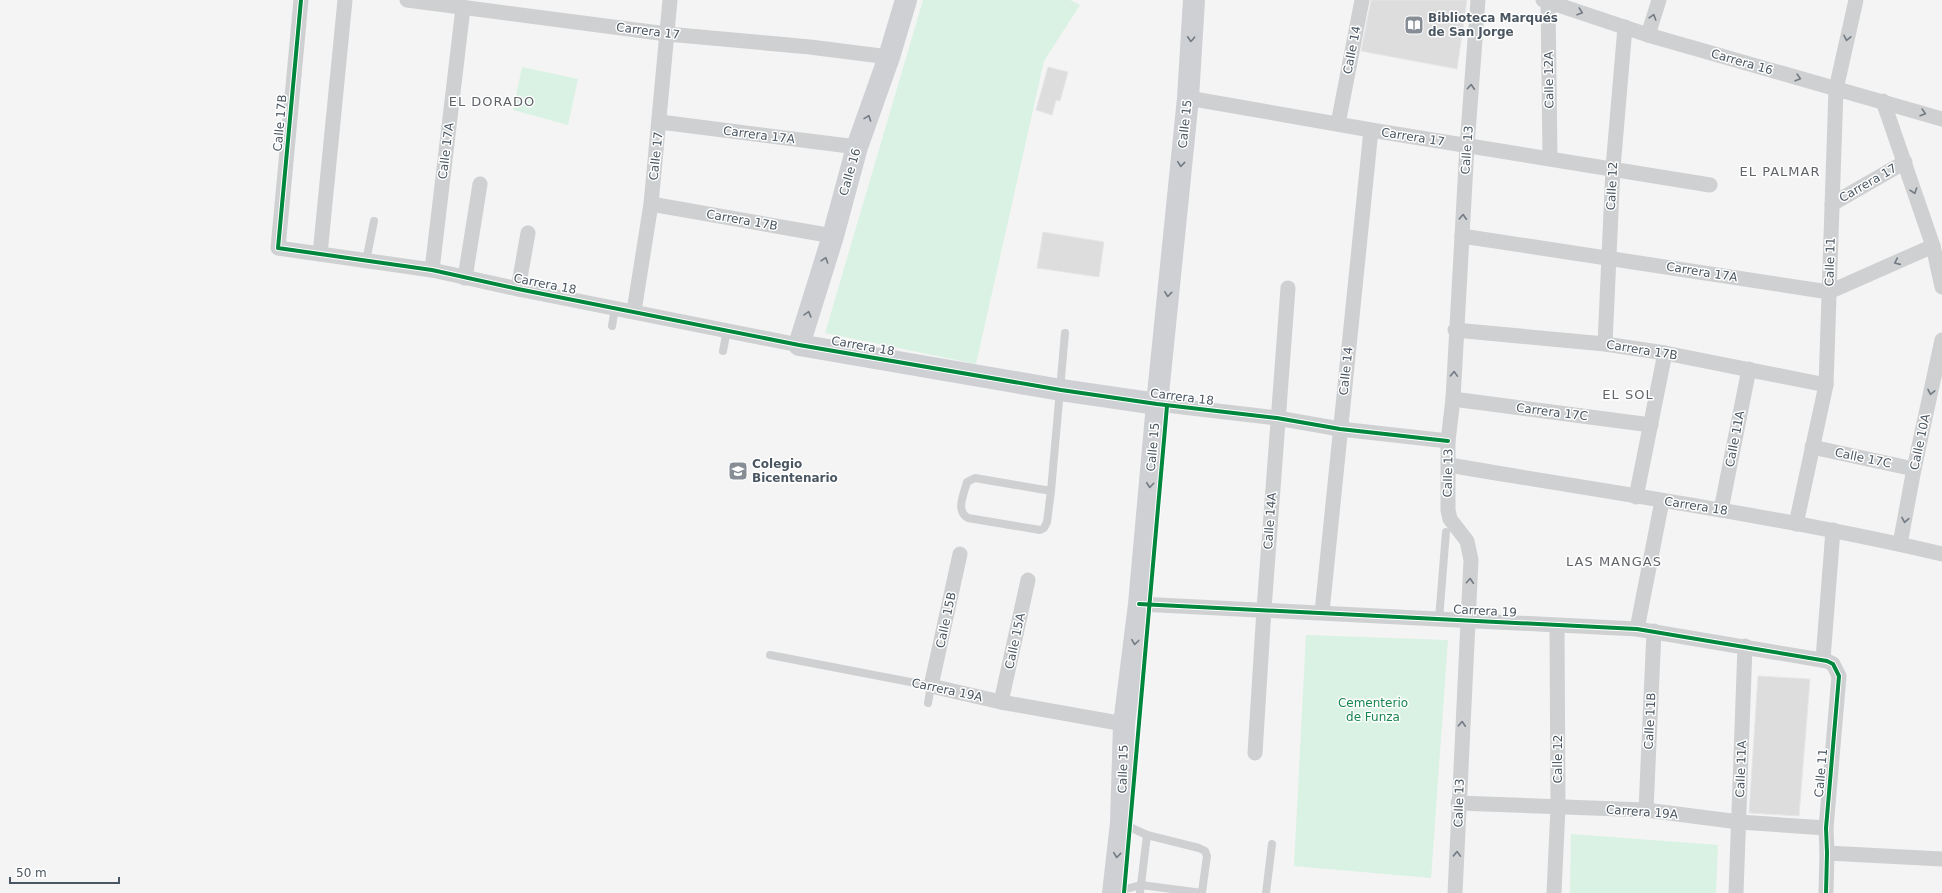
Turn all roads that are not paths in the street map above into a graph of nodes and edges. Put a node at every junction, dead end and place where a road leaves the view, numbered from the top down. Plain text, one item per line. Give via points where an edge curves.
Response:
1 (302, 0) edge
2 (345, 0) edge
3 (407, 0) edge
4 (670, 0) edge
5 (906, 0) edge
6 (1194, 0) edge
7 (1362, 0) edge
8 (1478, 0) edge
9 (1659, 0) edge
10 (1856, 0) edge
11 (1545, 1) edge
12 (463, 8) junction
13 (1625, 28) junction
14 (667, 34) junction
15 (1648, 35) junction
16 (889, 58) junction
17 (1836, 89) junction
18 (1188, 98) junction
19 (1883, 101) junction
20 (1942, 119) edge
21 (660, 122) junction
22 (1338, 124) junction
23 (1370, 130) junction
24 (1467, 146) junction
25 (857, 147) junction
26 (1550, 158) junction
27 (1904, 162) junction
28 (1613, 168) junction
29 (480, 184) dead end
30 (1710, 185) dead end
31 (651, 204) junction
32 (1832, 204) junction
33 (374, 221) dead end
34 (528, 233) dead end
35 (833, 236) junction
36 (1462, 236) junction
37 (1933, 246) junction
38 (278, 248) joint
39 (320, 254) junction
40 (1610, 258) junction
41 (366, 261) junction
42 (432, 270) junction
43 (465, 278) junction
44 (1942, 287) edge
45 (1288, 288) dead end
46 (518, 289) junction
47 (1829, 292) junction
48 (615, 308) junction
49 (634, 311) junction
50 (612, 326) dead end
51 (727, 330) junction
52 (1455, 330) junction
53 (1065, 333) dead end
54 (1942, 340) edge
55 (1605, 344) junction
56 (799, 345) junction
57 (723, 351) dead end
58 (1665, 353) junction
59 (1749, 369) junction
60 (1826, 385) junction
61 (1061, 390) junction
62 (1453, 399) junction
63 (1157, 404) junction
64 (1277, 418) junction
65 (1652, 425) junction
66 (1340, 429) junction
67 (1448, 441) junction
68 (1812, 447) junction
69 (1449, 465) junction
70 (1914, 469) junction
71 (1051, 491) junction
72 (1636, 497) junction
73 (1662, 501) junction
74 (1721, 510) junction
75 (1796, 524) junction
76 (1833, 530) junction
77 (1446, 532) dead end
78 (1900, 544) junction
79 (960, 554) dead end
80 (1942, 554) edge
81 (1028, 580) dead end
82 (1139, 604) junction
83 (1264, 609) junction
84 (1322, 612) junction
85 (1439, 619) junction
86 (1467, 620) junction
87 (1557, 626) junction
88 (1637, 629) junction
89 (1654, 631) junction
90 (1745, 646) junction
91 (770, 655) dead end
92 (1825, 660) junction
93 (931, 686) junction
94 (1001, 702) junction
95 (928, 703) dead end
96 (1124, 724) junction
97 (1255, 753) dead end
98 (1458, 803) junction
99 (1558, 807) junction
100 (1646, 810) junction
101 (1739, 822) junction
102 (1121, 823) junction
103 (1826, 828) junction
104 (1147, 835) junction
105 (1272, 844) dead end
106 (1828, 853) junction
107 (1942, 859) edge
108 (1140, 889) edge
109 (1202, 892) edge
110 (1113, 893) edge
111 (1266, 893) edge
112 (1455, 893) edge
113 (1554, 893) edge
114 (1736, 893) edge
115 (1826, 893) edge

1 - 38 street, Calle 17B
2 - 39 street
3 - 12 street, Carrera 17
4 - 14 street, Calle 17
5 - 16 street, Calle 16
6 -> 18 street, Calle 15
7 - 22 street, Calle 14
24 -> 8 street, Calle 13
15 -> 9 street
10 -> 17 street, Calle 11
11 -> 13 street, Carrera 16
11 - 26 street, Calle 12A
12 - 14 street, Carrera 17
12 - 42 street, Calle 17A
13 - 15 street, Carrera 16
13 - 28 street, Calle 12
14 - 16 street, Carrera 17 via 810,47
14 - 21 street, Calle 17
15 -> 17 street, Carrera 16
25 -> 16 street, Calle 16
17 - 19 street, Carrera 16
17 - 32 street, Calle 11
18 - 22 street, Carrera 17
18 -> 63 street, Calle 15
19 -> 20 street, Carrera 16
19 - 27 street
21 - 25 street, Carrera 17A
21 - 31 street, Calle 17
22 - 23 street, Carrera 17
23 - 24 street, Carrera 17
23 - 66 street, Calle 14
24 - 26 street, Carrera 17
36 -> 24 street, Calle 13
25 - 35 street, Calle 16
26 - 28 street, Carrera 17
27 - 32 street, Carrera 17
27 -> 37 street
28 - 30 street, Carrera 17
28 - 40 street, Calle 12
29 - 43 street
31 - 35 street, Carrera 17B
31 - 49 street, Calle 17
32 - 47 street, Calle 11
33 - 41 lane
34 - 46 street
56 -> 35 street, Calle 16
36 - 40 street, Carrera 17A
36 - 52 street, Calle 13
37 - 44 street
37 -> 47 street
38 - 39 street, Carrera 18
39 - 41 street, Carrera 18
40 - 47 street, Carrera 17A
40 - 55 street, Calle 12
41 - 42 street, Carrera 18
42 - 43 street, Carrera 18
43 - 46 street, Carrera 18
45 - 64 street, Calle 14A
46 - 48 street, Carrera 18
47 - 60 street, Calle 11
48 - 49 street, Carrera 18
48 - 50 lane
49 - 51 street, Carrera 18
51 - 56 street, Carrera 18
51 - 57 lane
52 - 55 street, Carrera 17B
62 -> 52 street, Calle 13
53 - 61 lane
54 -> 70 street, Calle 10A
55 - 58 street, Carrera 17B
56 - 61 street, Carrera 18 via 945,374
58 - 59 street, Carrera 17B
58 - 65 street
59 - 60 street, Carrera 17B
59 - 74 street, Calle 11A
60 - 68 street, Calle 11
61 - 63 street, Carrera 18
61 - 71 lane
62 - 65 street, Carrera 17C
62 - 67 street, Calle 13
63 - 64 street, Carrera 18
63 -> 82 street, Calle 15
64 - 66 street, Carrera 18
64 - 83 street, Calle 14A
65 - 72 street
66 - 67 street, Carrera 18
66 - 84 street, Calle 14
67 - 69 street, Calle 13
68 - 70 street, Calle 17C
68 - 75 street, Calle 11
69 - 72 street, Carrera 18
86 -> 69 street, Calle 13 via 1472,560 1467,541 1450,519
70 -> 78 street, Calle 10A
71 - 71 lane via 975,478 968,482 960,509 962,515 968,518 1040,530 1047,522
72 - 73 street, Carrera 18
73 - 74 street, Carrera 18
73 - 88 street
74 - 75 street, Carrera 18
75 - 76 street, Carrera 18
76 - 78 street, Carrera 18
76 - 92 street
77 - 85 lane
78 - 80 street, Carrera 18
79 - 93 street, Calle 15B
81 - 94 street, Calle 15A
82 - 83 street, Carrera 19
82 -> 96 street, Calle 15
83 - 84 street, Carrera 19
83 - 97 street, Calle 14A
84 - 85 street, Carrera 19
85 - 86 street, Carrera 19
86 - 87 street, Carrera 19
98 -> 86 street, Calle 13
87 - 88 street, Carrera 19
87 - 99 street, Calle 12
88 - 89 street, Carrera 19
89 - 90 street, Carrera 19
89 - 100 street, Calle 11B
90 - 92 street, Carrera 19
90 - 101 street, Calle 11A
91 - 93 lane, Carrera 19A
92 - 103 street, Calle 11 via 1833,664 1840,676
93 - 94 street, Carrera 19A
93 - 95 lane
94 - 96 street, Carrera 19A
96 - 102 street, Calle 15
98 - 99 street, Carrera 19A
112 -> 98 street, Calle 13
99 - 100 street, Carrera 19A
99 - 113 street, Calle 12
100 - 101 street, Carrera 19A
101 - 103 street, Carrera 19A
101 - 114 street, Calle 11A
102 - 104 lane
102 -> 110 street, Calle 15
103 - 106 street, Calle 11
104 - 108 lane
104 - 109 lane via 1205,851 1207,856
105 - 111 lane
106 - 107 street
106 - 115 street, Calle 11
108 - 109 lane
108 - 110 lane

